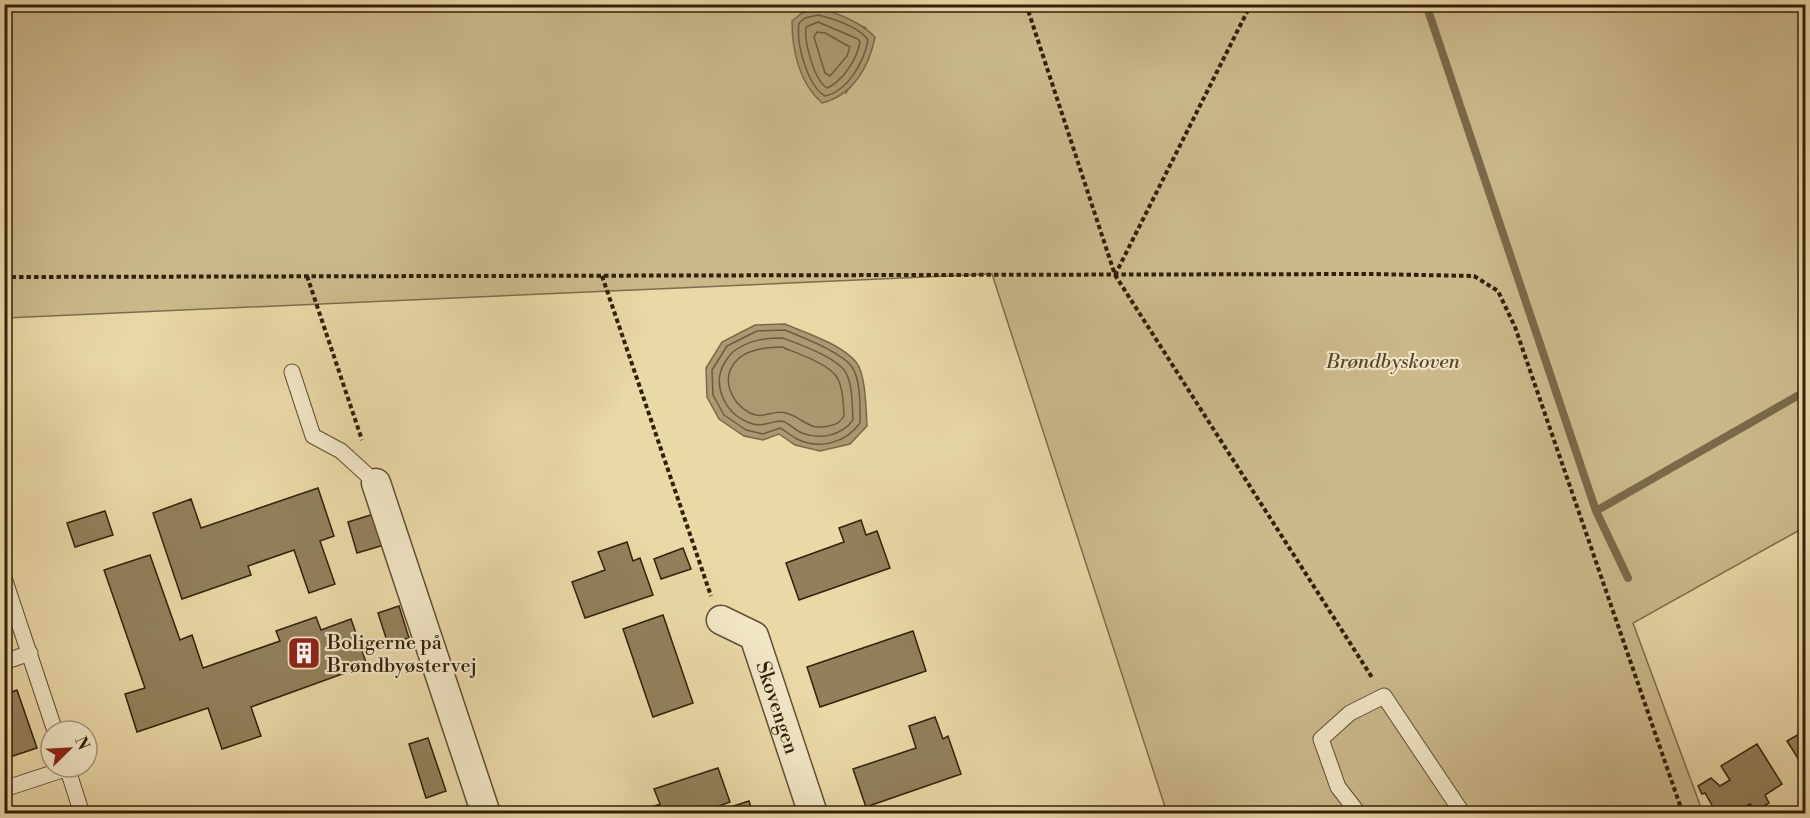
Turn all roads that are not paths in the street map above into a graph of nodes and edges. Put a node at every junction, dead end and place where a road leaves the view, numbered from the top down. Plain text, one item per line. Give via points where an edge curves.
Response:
1 (292, 372) dead end
2 (376, 483) joint
3 (4, 578) edge
4 (721, 620) road end
5 (30, 653) junction
6 (4, 662) edge
7 (51, 719) edge
8 (39, 777) edge
9 (71, 779) edge
10 (4, 789) edge
11 (82, 813) edge
12 (486, 813) edge
13 (813, 813) edge
14 (1359, 813) edge
15 (1463, 813) edge

1 - 2 lane via 313,436 341,451
2 - 12 street
3 - 5 lane
4 - 13 street, Skovengen via 754,636
5 - 6 lane
5 - 7 lane
8 - 10 lane
9 - 11 lane
14 - 15 lane via 1338,787 1321,739 1350,713 1384,696

